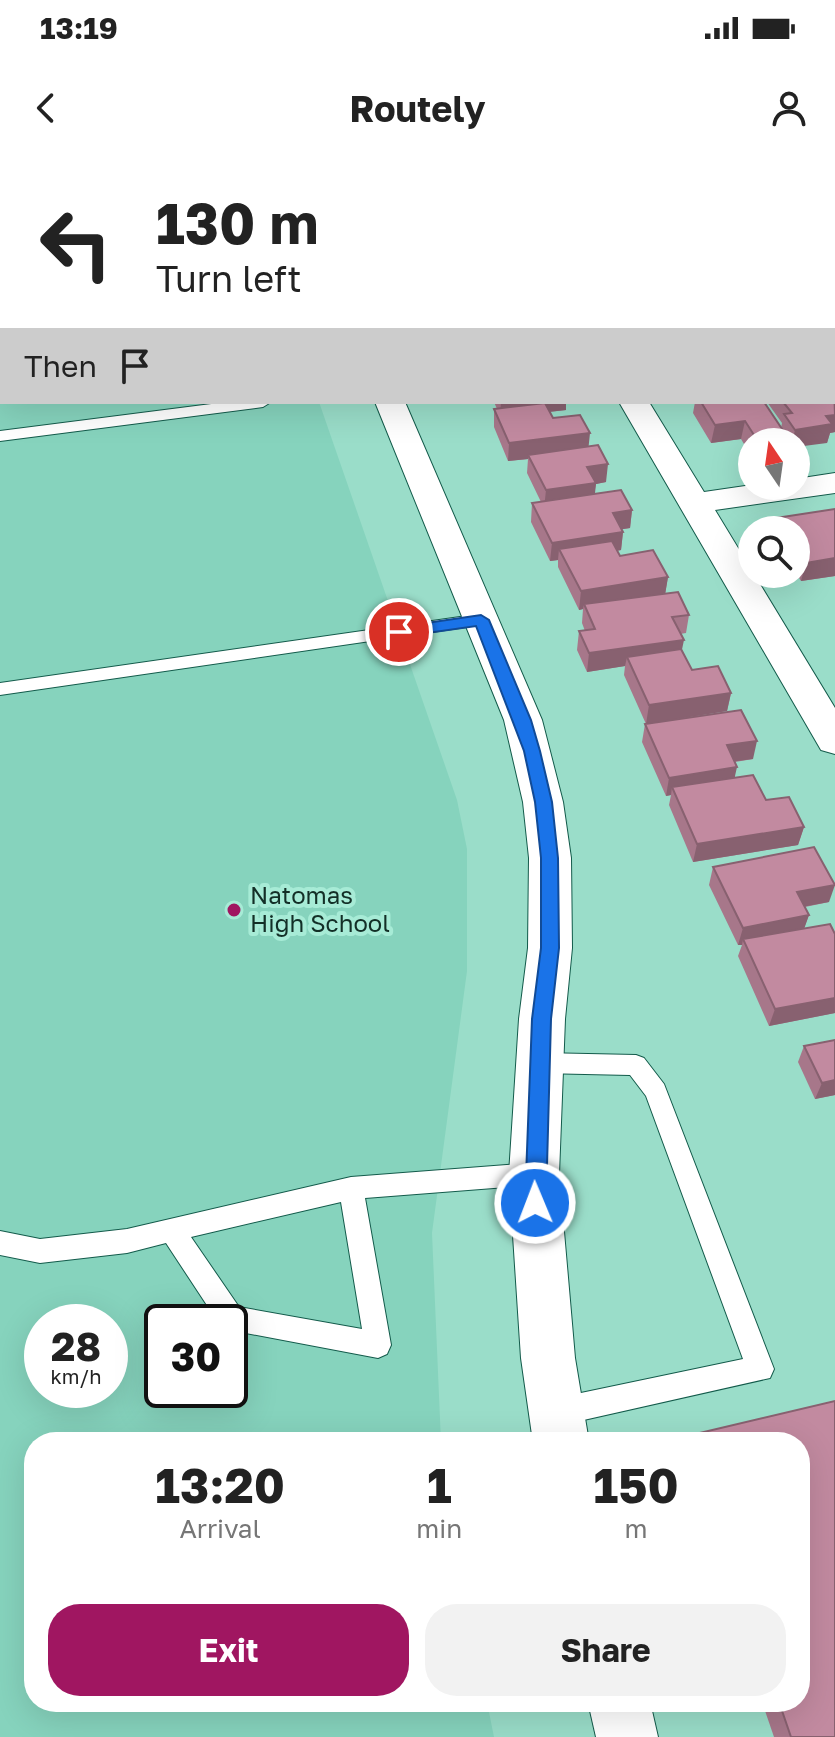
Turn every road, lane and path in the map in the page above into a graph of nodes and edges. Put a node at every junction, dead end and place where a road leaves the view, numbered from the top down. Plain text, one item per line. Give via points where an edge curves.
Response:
1 (248, 404) edge
2 (391, 404) edge
3 (635, 404) edge
4 (0, 436) edge
5 (835, 483) edge
6 (694, 503) junction
7 (481, 620) junction
8 (0, 689) edge
9 (835, 740) edge
10 (540, 1063) junction
11 (534, 1174) junction
12 (351, 1188) junction
13 (171, 1230) junction
14 (0, 1243) edge
15 (559, 1427) edge
16 (621, 1712) edge
17 (627, 1737) edge

1 - 4 lane
2 - 7 street
3 - 6 street
5 - 6 street
6 - 9 street
7 - 8 lane
7 - 10 street via 523,720 543,802 550,858 550,948
10 - 11 street
10 - 15 lane via 636,1065 656,1091 760,1369
11 - 12 lane
11 - 15 street
12 - 13 lane
12 - 13 lane via 378,1345 231,1318
13 - 14 lane via 40,1251
16 - 17 street

